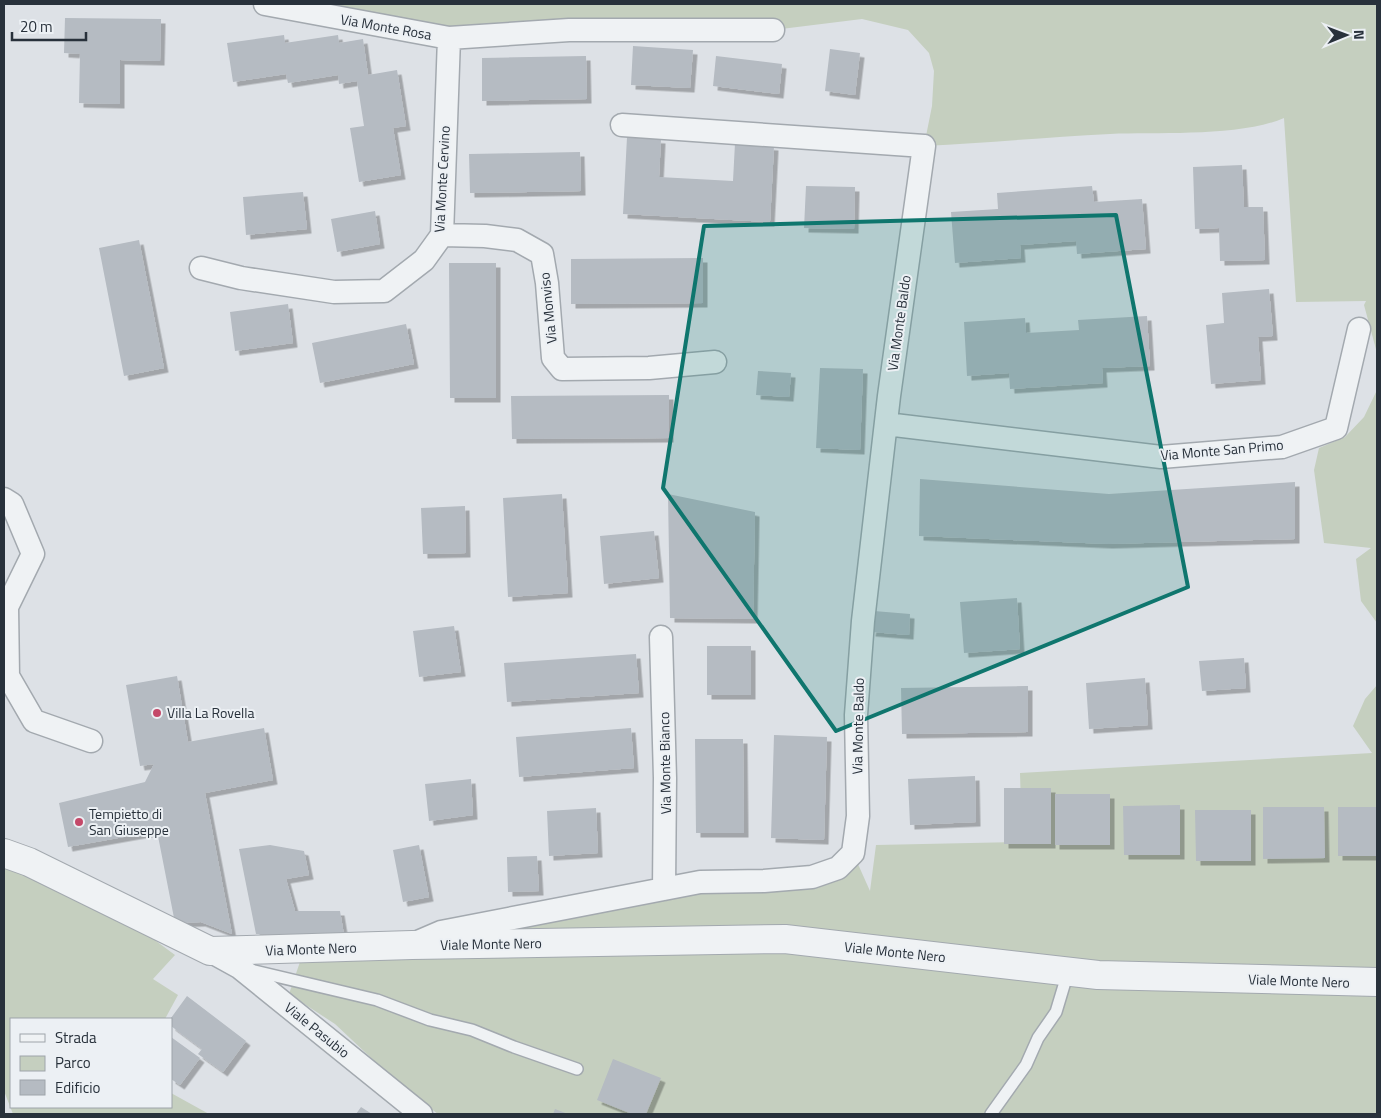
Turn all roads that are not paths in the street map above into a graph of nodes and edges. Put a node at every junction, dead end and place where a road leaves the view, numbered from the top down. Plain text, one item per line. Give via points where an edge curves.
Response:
1 (265, 4) edge
2 (773, 30) dead end
3 (449, 38) junction
4 (622, 126) dead end
5 (442, 235) junction
6 (201, 268) dead end
7 (1359, 330) dead end
8 (715, 362) dead end
9 (886, 424) junction
10 (4, 499) edge
11 (661, 637) dead end
12 (91, 741) dead end
13 (4, 853) edge
14 (664, 889) junction
15 (412, 945) junction
16 (210, 951) junction
17 (239, 967) junction
18 (1068, 972) junction
19 (1377, 982) edge
20 (577, 1069) dead end
21 (421, 1114) edge
22 (992, 1114) edge

1 - 3 street, Via Monte Rosa
2 - 3 street, Via Monte Rosa via 569,30
3 - 5 street, Via Monte Cervino
4 - 9 street, Via Monte Baldo via 924,146
5 - 6 street, Via Monte Cervino via 424,260 384,291 334,292 241,278
5 - 8 street, Via Monviso via 517,240 542,254 553,358 562,369 649,368
7 - 9 street, Via Monte San Primo via 1336,428 1282,447 1161,456
9 - 14 street, Via Monte Baldo via 859,668 856,715 858,816 853,853 838,868 812,877 700,882
10 - 12 street via 12,504 33,554 7,607 8,676 34,721
11 - 14 street, Via Monte Bianco
13 - 16 street via 29,862
14 - 15 street, Via Monte Baldo via 441,932
15 - 16 street, Via Monte Nero
15 - 18 street, Viale Monte Nero via 785,939
16 - 17 street, Viale Pasubio
17 - 20 lane via 377,1000 430,1020 472,1030
17 - 21 street, Viale Pasubio
18 - 19 street, Viale Monte Nero
18 - 22 lane via 1056,1012

